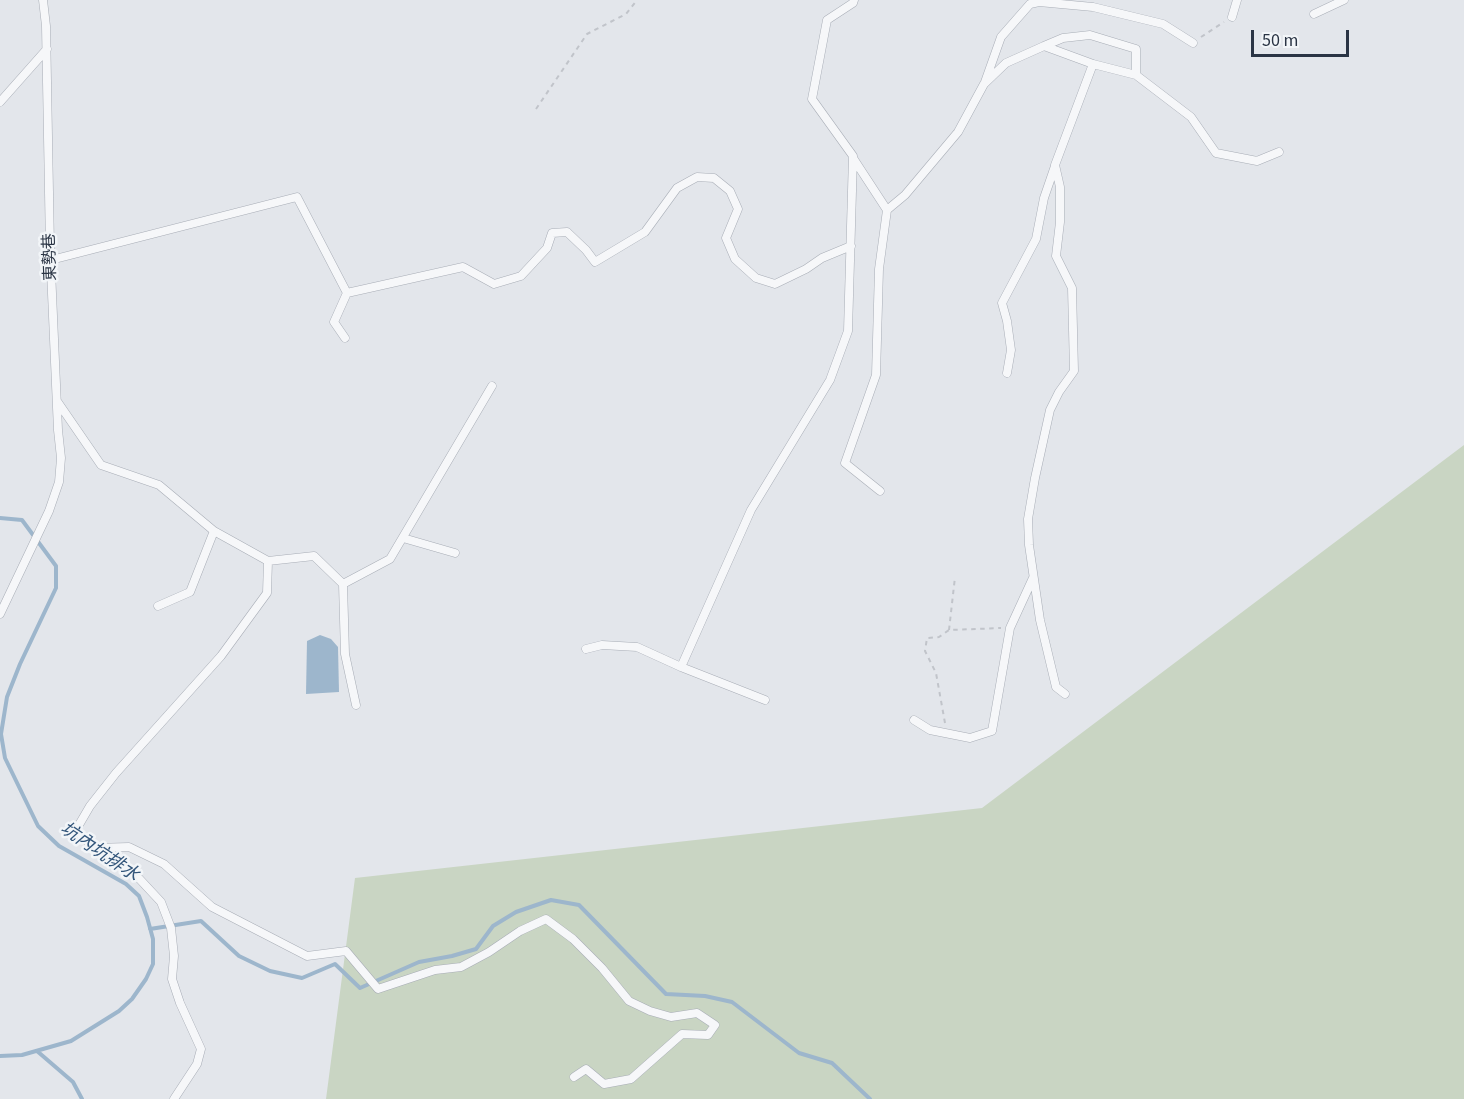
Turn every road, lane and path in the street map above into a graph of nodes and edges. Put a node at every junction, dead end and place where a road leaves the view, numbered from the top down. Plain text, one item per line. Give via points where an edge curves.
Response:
1 (43, 0) edge
2 (637, 0) edge
3 (854, 0) edge
4 (1237, 0) edge
5 (1344, 0) edge
6 (1314, 14) dead end
7 (1232, 17) joint
8 (1192, 43) joint
9 (1044, 46) junction
10 (47, 49) junction
11 (1093, 64) junction
12 (1136, 75) junction
13 (984, 84) junction
14 (0, 102) edge
15 (536, 109) dead end
16 (1280, 152) dead end
17 (853, 156) junction
18 (1055, 165) junction
19 (887, 210) junction
20 (851, 246) junction
21 (51, 260) junction
22 (347, 294) junction
23 (345, 338) dead end
24 (1007, 373) dead end
25 (492, 386) dead end
26 (56, 399) junction
27 (880, 491) dead end
28 (214, 531) junction
29 (403, 538) junction
30 (455, 553) dead end
31 (268, 561) junction
32 (955, 577) dead end
33 (1034, 577) junction
34 (343, 584) junction
35 (158, 606) dead end
36 (0, 614) edge
37 (1010, 628) junction
38 (949, 630) junction
39 (586, 649) dead end
40 (681, 667) junction
41 (1065, 694) dead end
42 (765, 700) dead end
43 (356, 705) dead end
44 (914, 720) dead end
45 (946, 734) junction
46 (94, 848) junction
47 (574, 1077) dead end
48 (174, 1099) edge

1 - 10 lane, 東勢巷
2 - 15 path via 626,14 586,34
3 - 17 lane via 827,20 812,99
4 - 7 lane
5 - 6 lane
7 - 8 path
8 - 13 lane via 1163,24 1093,7 1039,2 1030,4 1002,37
9 - 11 lane
9 - 12 lane via 1063,38 1090,35 1136,49
9 - 13 lane via 1006,63
10 - 14 lane
10 - 21 lane, 東勢巷
11 - 12 lane
11 - 18 lane
12 - 16 lane via 1191,117 1216,153 1257,161
13 - 19 lane via 958,132 905,195
17 - 19 lane
17 - 20 lane
18 - 24 lane via 1036,238 1002,303 1011,350
18 - 33 lane via 1060,187 1056,256 1072,288 1074,371 1050,410 1035,478 1028,519
19 - 27 lane via 879,269 876,375 844,463
20 - 22 lane via 775,284 756,278 735,259 726,238 738,209 730,192 714,178 697,177 677,188 645,232 595,262 567,232 552,233 547,248 521,276 494,284 463,267
20 - 40 lane via 848,331 830,380 751,510
21 - 22 lane via 297,197
21 - 26 lane, 東勢巷
22 - 23 lane via 334,322
25 - 29 lane
26 - 28 lane via 101,465 159,485
26 - 36 lane, 東勢巷 via 62,459 59,482
28 - 31 lane
28 - 35 lane via 190,592
29 - 30 lane
29 - 34 lane via 390,559
31 - 34 lane via 314,556
31 - 46 lane via 267,593 221,656 90,806 76,830
32 - 38 path
33 - 37 lane
33 - 41 lane via 1056,687
34 - 43 lane via 345,654
37 - 38 path
37 - 45 lane via 993,731 970,738
38 - 45 path via 939,637 927,638 925,651 936,673
39 - 40 lane via 602,645 637,647
40 - 42 lane
44 - 45 lane
46 - 47 lane via 129,847 164,864 212,907 307,956 346,951 378,989 435,970 461,967 546,919 580,946 630,1001 671,1017 697,1013 715,1025 708,1035 682,1034 631,1079 604,1084 586,1069
46 - 48 lane via 133,872 161,902 171,928 172,979 201,1049 197,1064

